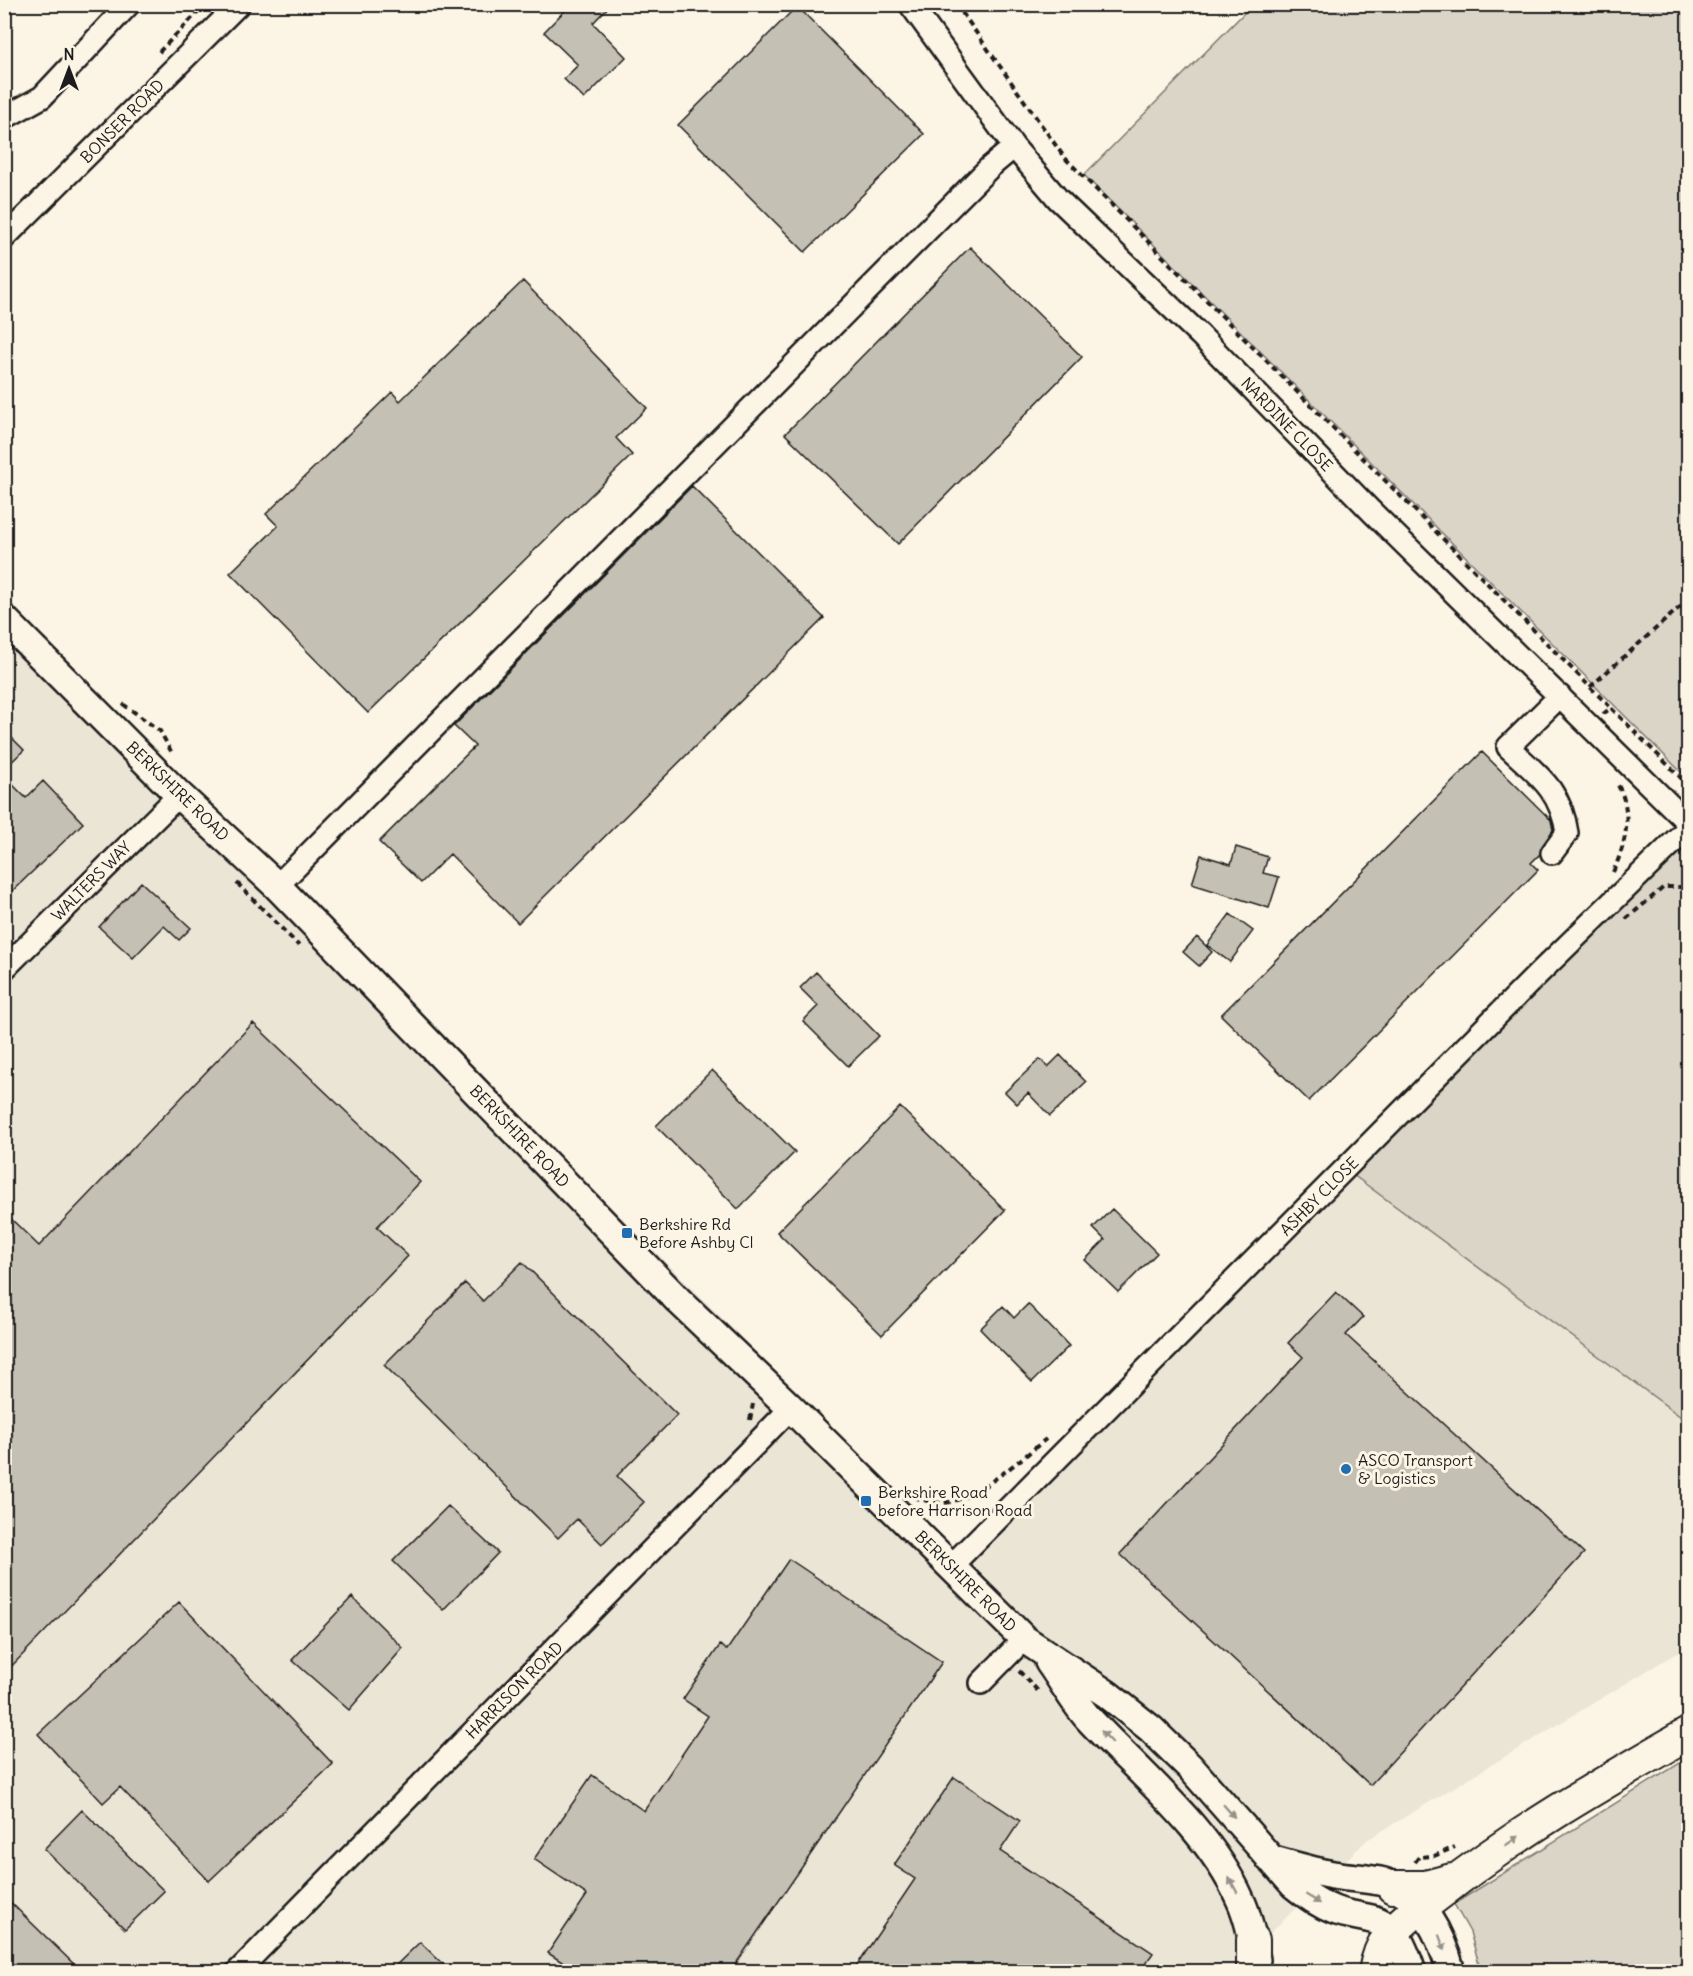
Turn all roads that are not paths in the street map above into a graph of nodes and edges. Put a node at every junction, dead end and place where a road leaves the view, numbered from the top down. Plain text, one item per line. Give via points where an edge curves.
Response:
1 (129, 4) edge
2 (239, 4) edge
3 (910, 4) edge
4 (4, 118) edge
5 (1014, 147) junction
6 (5, 236) edge
7 (4, 620) edge
8 (1560, 696) junction
9 (179, 795) junction
10 (1689, 823) edge
11 (1689, 828) edge
12 (1552, 853) dead end
13 (277, 886) junction
14 (4, 969) edge
15 (791, 1408) junction
16 (951, 1566) junction
17 (1032, 1644) junction
18 (981, 1683) dead end
19 (1689, 1734) edge
20 (1270, 1859) junction
21 (1464, 1874) junction
22 (1393, 1887) junction
23 (1421, 1908) junction
24 (1393, 1932) junction
25 (1253, 1940) joint
26 (237, 1971) edge
27 (1255, 1971) edge
28 (1375, 1971) edge
29 (1412, 1971) edge
30 (1451, 1971) edge

1 - 4 street via 42,97
2 - 6 street, BONSER ROAD
3 - 5 street, NARDINE CLOSE
5 - 8 street, NARDINE CLOSE via 1058,199 1200,335 1371,511
5 - 13 street
7 - 9 main road, BERKSHIRE ROAD
8 - 10 street, NARDINE CLOSE
8 - 12 street via 1508,747 1551,788 1565,816 1567,833
9 - 13 main road, BERKSHIRE ROAD
9 - 14 street, WALTERS WAY
11 - 16 street, ASHBY CLOSE
13 - 15 main road, BERKSHIRE ROAD via 678,1300
15 - 16 main road, BERKSHIRE ROAD
15 - 26 street, HARRISON ROAD
16 - 17 main road, BERKSHIRE ROAD
17 - 18 street
17 -> 20 main road, BERKSHIRE ROAD via 1151,1729 1190,1767
25 -> 17 main road, BERKSHIRE ROAD via 1241,1900 1207,1845 1086,1716
21 -> 19 highway via 1540,1822
20 - 22 main road
20 -> 24 main road, BERKSHIRE ROAD via 1311,1899 1336,1911 1378,1921
21 - 22 highway via 1426,1887
21 - 23 highway
22 - 23 main road
23 - 24 highway
23 -> 30 main road via 1441,1939
24 - 28 highway
24 - 29 main road
25 - 27 highway

